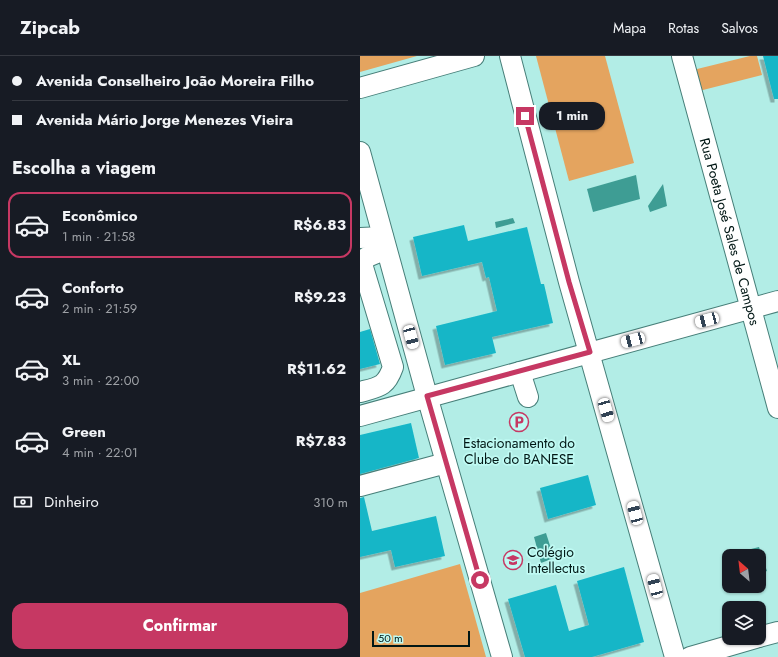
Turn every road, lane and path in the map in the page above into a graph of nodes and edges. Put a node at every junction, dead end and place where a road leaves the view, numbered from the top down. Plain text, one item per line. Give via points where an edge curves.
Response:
1 (474, 56) edge
2 (510, 56) edge
3 (682, 56) edge
4 (360, 88) edge
5 (360, 152) edge
6 (360, 238) edge
7 (385, 243) junction
8 (778, 301) edge
9 (750, 308) junction
10 (590, 352) junction
11 (520, 372) junction
12 (360, 392) edge
13 (427, 396) junction
14 (528, 397) dead end
15 (778, 408) edge
16 (360, 416) edge
17 (446, 463) junction
18 (360, 486) edge
19 (778, 632) edge
20 (766, 635) edge
21 (732, 645) edge
22 (502, 657) edge
23 (675, 657) edge
24 (690, 657) edge

1 - 4 street
2 - 10 street via 569,282
3 - 9 street, Rua Poeta José Sales de Campos
5 - 7 street
6 - 7 street
7 - 12 street via 362,264 393,367 383,385
7 - 13 street
8 - 9 street
9 - 10 street
9 - 15 street, Rua Poeta José Sales de Campos
10 - 11 street
10 - 23 street
11 - 13 street
11 - 14 street
13 - 16 street
13 - 17 street
17 - 18 street
17 - 22 street
19 - 20 street
21 - 24 street

